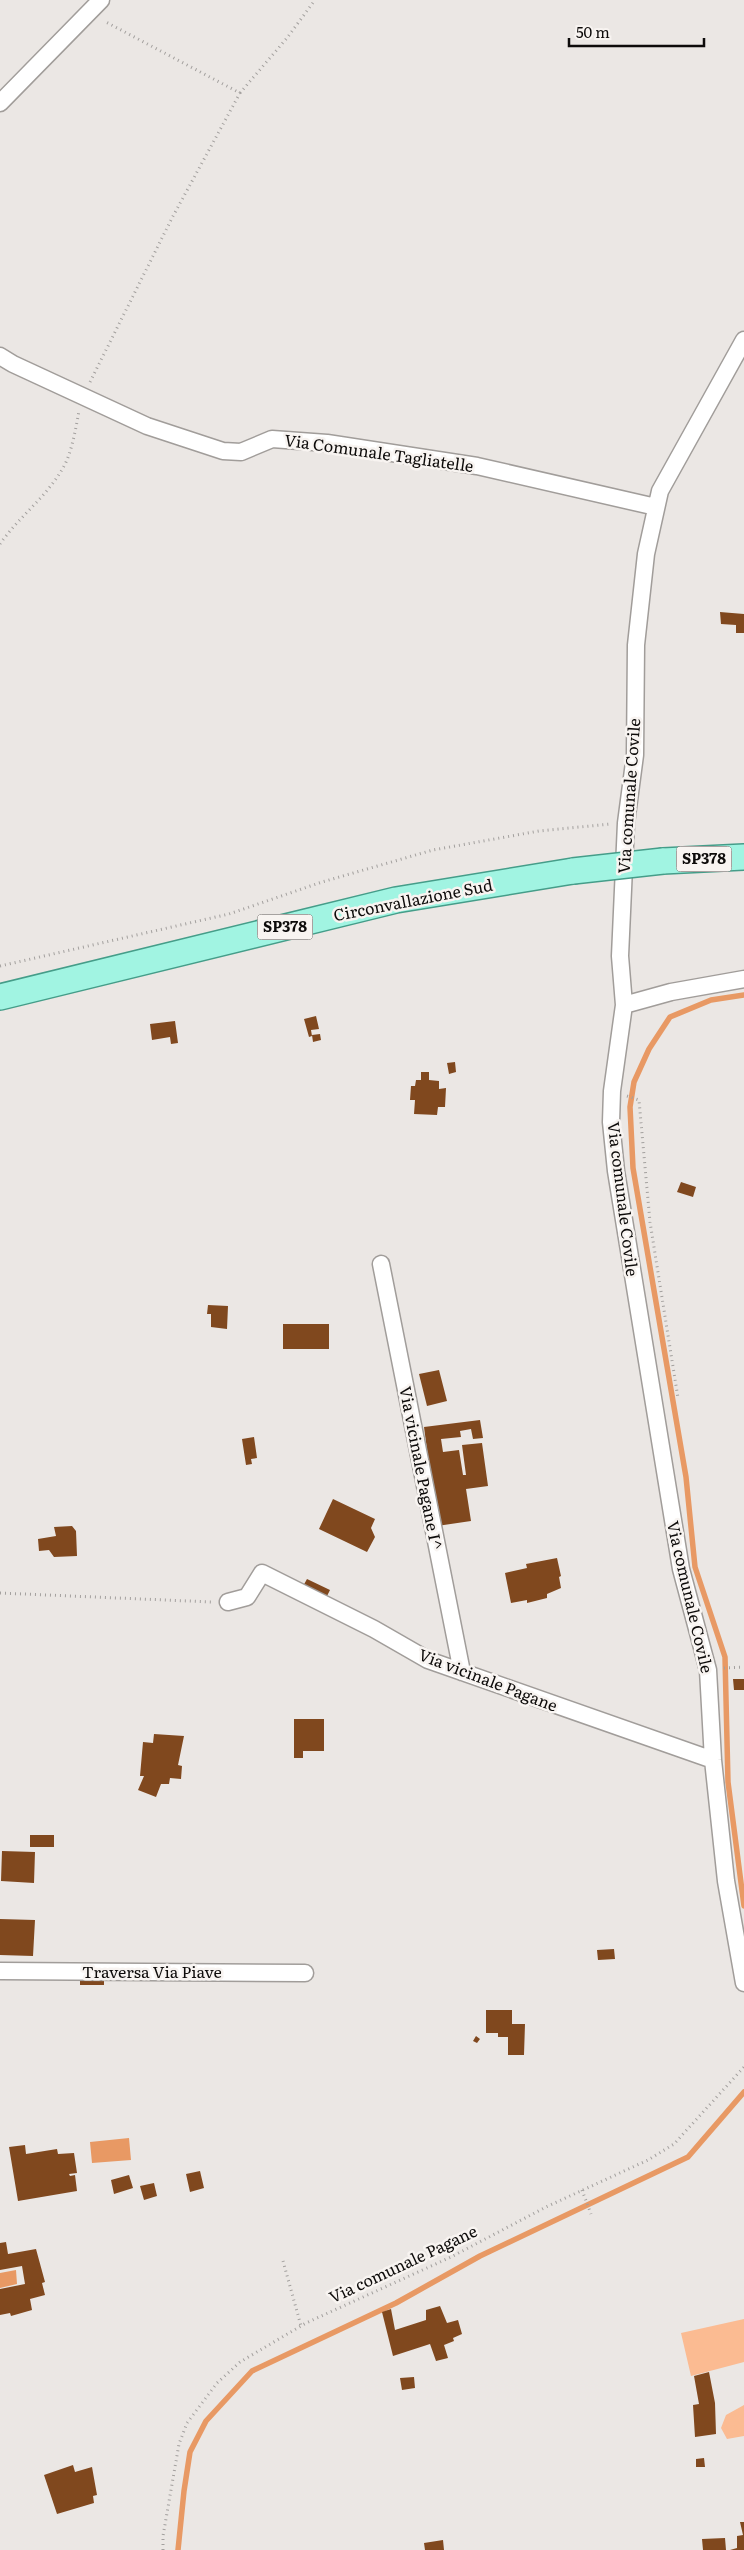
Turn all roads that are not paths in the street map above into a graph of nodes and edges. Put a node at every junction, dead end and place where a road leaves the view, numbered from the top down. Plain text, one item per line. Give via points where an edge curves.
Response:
1 (101, 0) edge
2 (0, 103) edge
3 (744, 340) edge
4 (0, 356) edge
5 (656, 507) junction
6 (744, 857) edge
7 (744, 979) edge
8 (0, 997) edge
9 (624, 1006) junction
10 (381, 1264) dead end
11 (228, 1602) road end
12 (462, 1672) junction
13 (713, 1760) junction
14 (0, 1971) edge
15 (305, 1973) dead end
16 (744, 1983) edge

1 - 2 street
3 - 5 street, Via comunale Covile via 660,491
4 - 5 street, Via Comunale Tagliatelle via 147,426 223,451 241,452 272,439 327,443 477,466
5 - 9 street, Via comunale Covile via 646,554 636,645 635,755 626,823 620,956
6 - 8 main road, Circonvallazione Sud / SP378, bridge via 663,861 573,872 396,900
7 - 9 street via 672,992
9 - 13 street, Via comunale Covile via 612,1091 611,1122 616,1171 681,1569 708,1670
10 - 12 street, Via vicinale Pagane I^
11 - 12 street, Via vicinale Pagane via 247,1597 262,1573 428,1660
12 - 13 street, Via vicinale Pagane
13 - 16 street, Via comunale Covile via 726,1881
14 - 15 street, Traversa Via Piave

